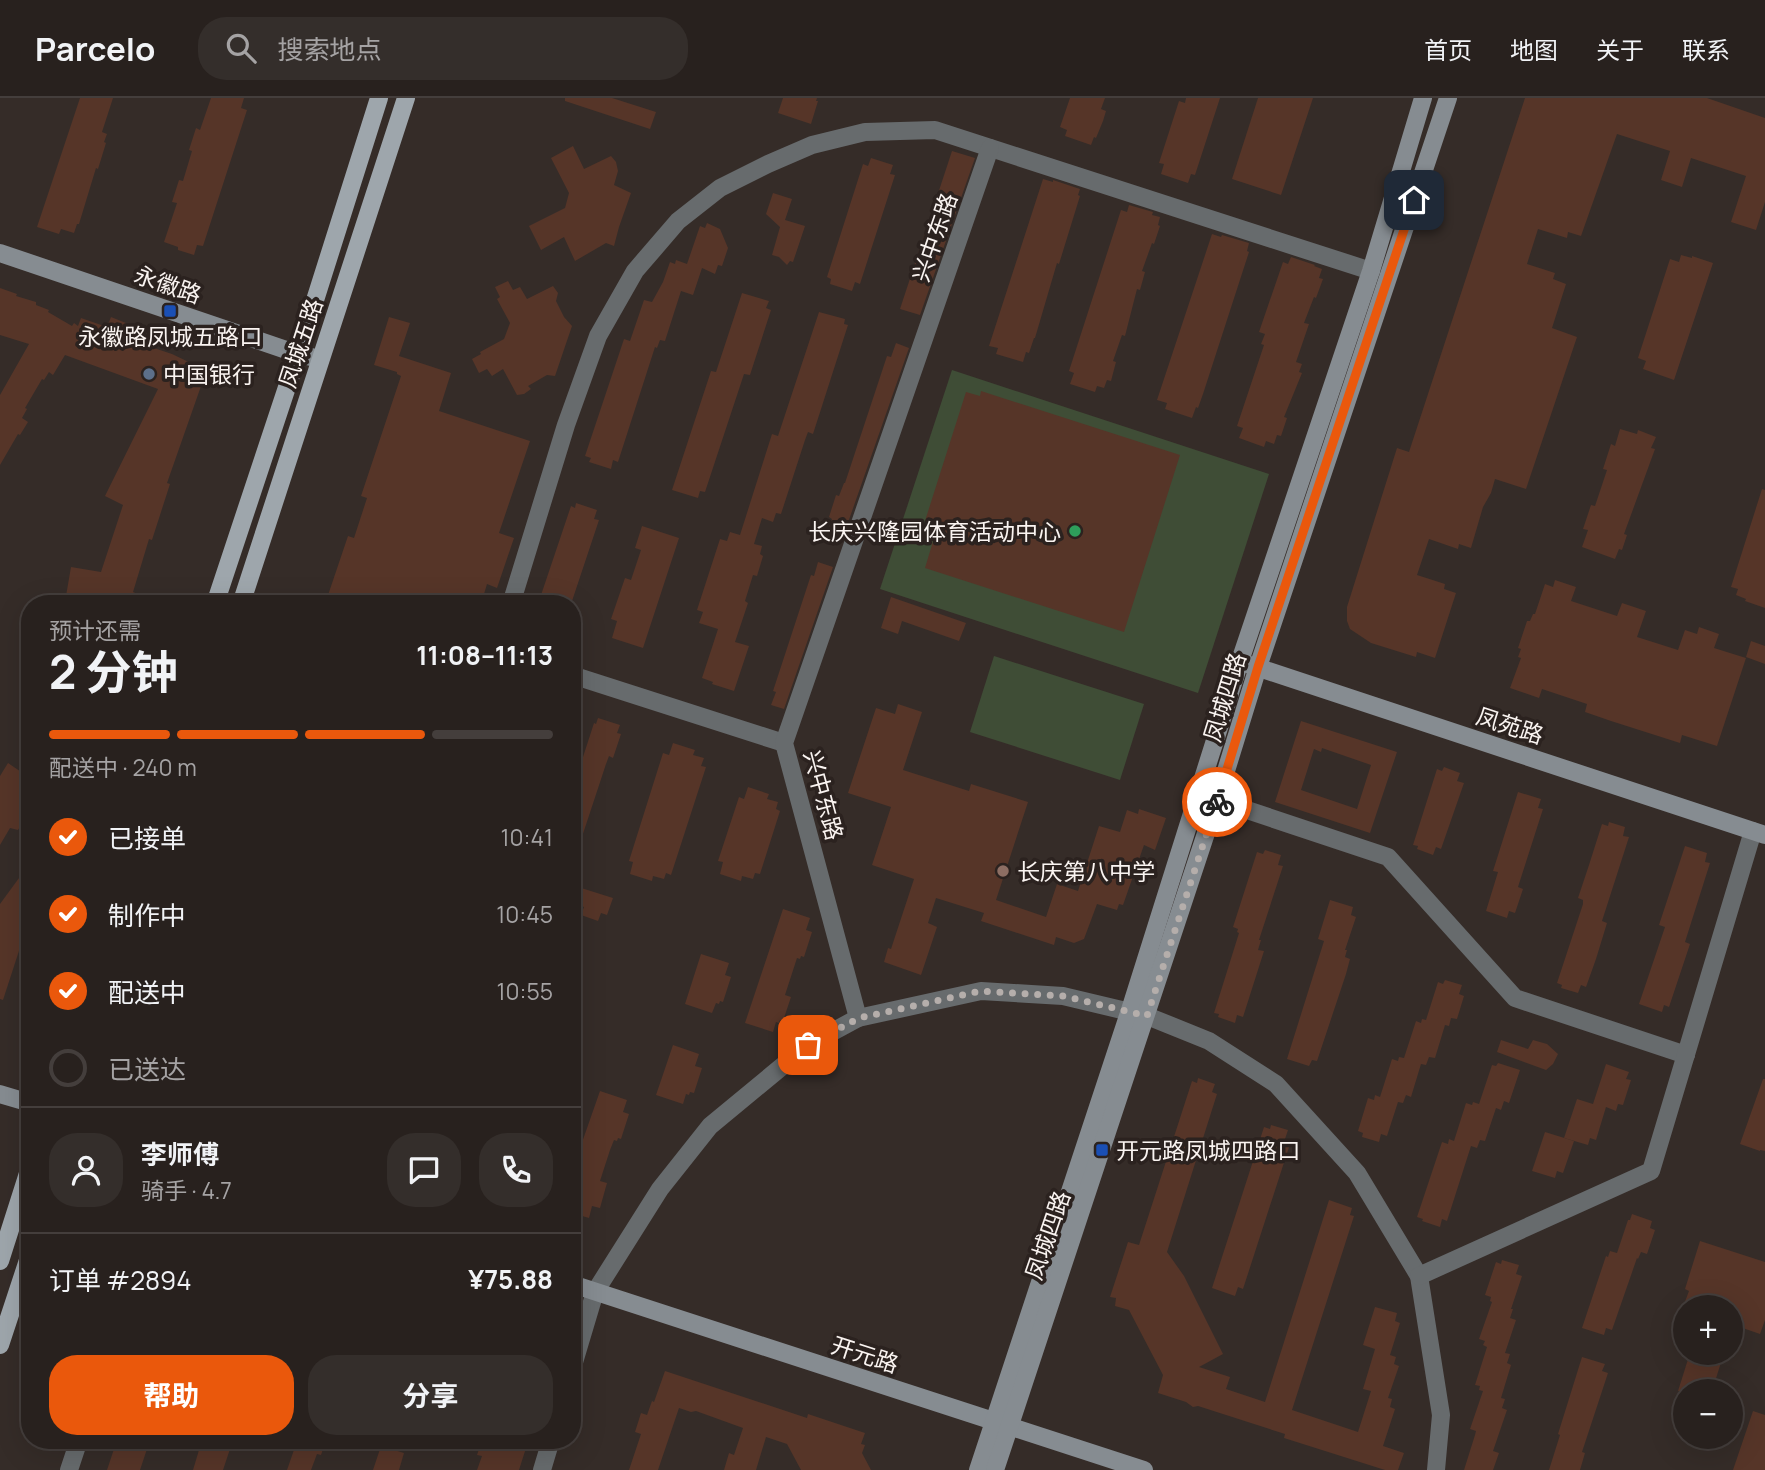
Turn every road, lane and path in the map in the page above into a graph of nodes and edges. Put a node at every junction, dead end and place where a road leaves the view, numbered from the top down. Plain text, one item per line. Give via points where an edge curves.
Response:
1 (379, 98) edge
2 (405, 98) edge
3 (1423, 98) edge
4 (1448, 98) edge
5 (990, 148) junction
6 (0, 253) edge
7 (1371, 271) junction
8 (298, 354) junction
9 (320, 359) junction
10 (218, 595) edge
11 (244, 595) edge
12 (514, 595) edge
13 (1240, 662) junction
14 (1258, 667) junction
15 (581, 678) edge
16 (785, 743) junction
17 (1217, 800) junction
18 (1759, 833) edge
19 (1138, 1013) junction
20 (859, 1018) junction
21 (1686, 1055) junction
22 (0, 1094) edge
23 (21, 1100) edge
24 (21, 1195) edge
25 (0, 1261) edge
26 (1419, 1276) junction
27 (21, 1281) edge
28 (581, 1287) edge
29 (596, 1292) junction
30 (581, 1340) edge
31 (0, 1345) edge
32 (1001, 1424) junction
33 (76, 1449) edge
34 (548, 1449) edge
35 (69, 1470) edge
36 (541, 1470) edge
37 (978, 1470) edge
38 (995, 1470) edge
39 (1143, 1470) edge
40 (1436, 1470) edge

1 - 8 main road, 凤城五路
2 - 9 main road, 凤城五路
3 - 7 street, 凤城四路
4 - 14 street, 凤城四路
5 - 7 street
5 - 12 street via 935,130 865,132 813,145 768,164 720,188 678,221 635,271 598,336
5 - 16 street, 兴中东路
6 - 8 street, 永徽路
7 - 13 street, 凤城四路
8 - 9 street, 永徽路
8 - 10 main road, 凤城五路
9 - 11 main road, 凤城五路
13 - 14 street, 凤苑路
13 - 19 street, 凤城四路
14 - 17 street, 凤城四路
14 - 18 street, 凤苑路
15 - 16 street
16 - 20 street, 兴中东路
17 - 19 street, 凤城四路
17 - 21 street via 1388,857 1515,998
18 - 21 street
19 - 20 street via 1063,996 981,991
19 - 26 street via 1209,1041 1276,1084 1357,1173
19 - 32 street, 凤城四路
20 - 29 street via 808,1045 710,1126 660,1189
21 - 26 street via 1651,1171
22 - 23 street
24 - 25 main road
26 - 40 street via 1441,1415
27 - 31 main road
28 - 29 street, 开元路
29 - 30 street
29 - 32 street, 开元路
32 - 37 street, 凤城四路
32 - 38 street, 凤城四路
32 - 39 street, 开元路
33 - 35 street
34 - 36 street

